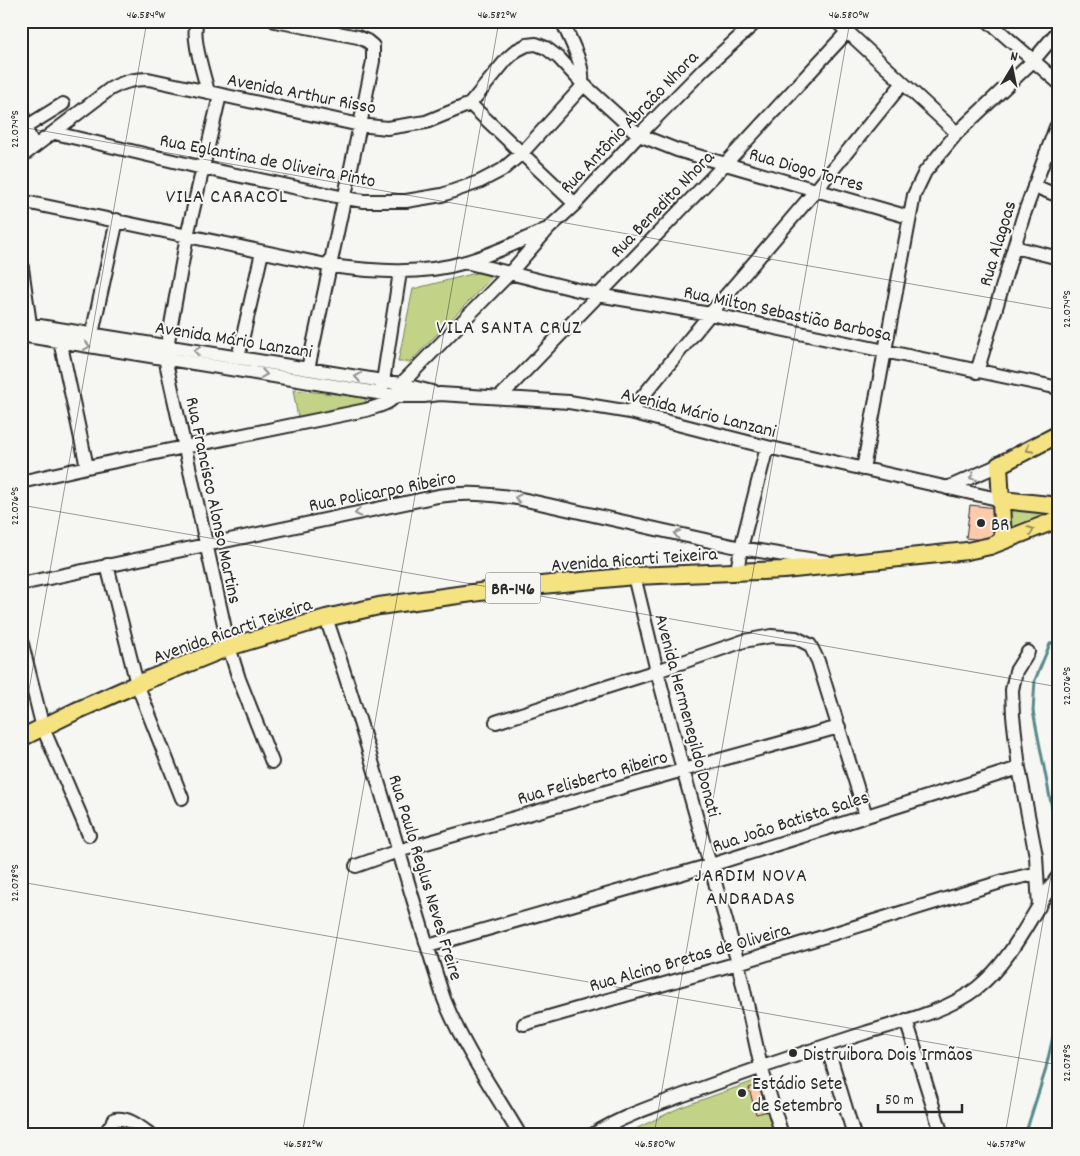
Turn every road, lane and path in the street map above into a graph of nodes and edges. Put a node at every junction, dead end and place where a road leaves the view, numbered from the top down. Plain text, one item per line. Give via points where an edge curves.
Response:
1 (197, 21) edge
2 (275, 21) edge
3 (562, 21) edge
4 (757, 21) edge
5 (836, 21) edge
6 (988, 21) edge
7 (1059, 30) edge
8 (847, 32) junction
9 (1033, 61) junction
10 (1059, 83) edge
11 (583, 84) junction
12 (902, 84) junction
13 (214, 93) junction
14 (63, 104) dead end
15 (470, 104) junction
16 (21, 109) edge
17 (360, 125) junction
18 (1056, 127) dead end
19 (23, 128) edge
20 (55, 133) junction
21 (957, 133) junction
22 (639, 136) junction
23 (34, 146) junction
24 (522, 153) junction
25 (1046, 153) junction
26 (1059, 155) edge
27 (21, 157) edge
28 (725, 164) junction
29 (202, 168) junction
30 (1034, 186) junction
31 (817, 189) junction
32 (1059, 196) edge
33 (345, 198) junction
34 (21, 201) edge
35 (575, 204) junction
36 (909, 217) junction
37 (117, 220) junction
38 (549, 228) junction
39 (187, 236) junction
40 (1014, 247) junction
41 (262, 252) junction
42 (1059, 258) edge
43 (21, 262) edge
44 (464, 262) junction
45 (331, 266) junction
46 (400, 272) junction
47 (509, 274) junction
48 (598, 295) junction
49 (710, 314) junction
50 (26, 324) edge
51 (57, 329) junction
52 (92, 334) junction
53 (21, 335) edge
54 (60, 342) junction
55 (884, 351) junction
56 (166, 352) junction
57 (238, 358) junction
58 (308, 369) junction
59 (978, 372) junction
60 (382, 387) junction
61 (1059, 388) edge
62 (398, 390) junction
63 (500, 397) junction
64 (366, 410) junction
65 (630, 412) junction
66 (1059, 434) edge
67 (184, 446) junction
68 (767, 447) junction
69 (999, 465) junction
70 (87, 467) junction
71 (863, 469) junction
72 (21, 482) edge
73 (947, 488) junction
74 (1002, 500) junction
75 (1059, 506) edge
76 (1059, 519) edge
77 (1003, 540) junction
78 (206, 545) junction
79 (741, 548) junction
80 (840, 563) junction
81 (107, 566) junction
82 (737, 571) junction
83 (634, 576) junction
84 (21, 584) edge
85 (326, 618) junction
86 (21, 640) edge
87 (229, 648) junction
88 (1028, 652) dead end
89 (657, 672) junction
90 (137, 684) junction
91 (496, 722) dead end
92 (839, 727) junction
93 (43, 728) junction
94 (21, 738) edge
95 (272, 762) dead end
96 (1019, 768) junction
97 (683, 770) junction
98 (182, 798) dead end
99 (866, 816) junction
100 (89, 835) dead end
101 (398, 851) junction
102 (711, 865) junction
103 (356, 866) dead end
104 (1037, 873) junction
105 (1056, 881) edge
106 (1038, 908) junction
107 (428, 946) junction
108 (738, 963) junction
109 (906, 1020) junction
110 (524, 1024) dead end
111 (827, 1046) junction
112 (761, 1067) junction
113 (104, 1135) edge
114 (150, 1135) edge
115 (520, 1135) edge
116 (592, 1135) edge
117 (782, 1135) edge
118 (854, 1135) edge
119 (942, 1135) edge

1 - 13 street via 197,46
2 - 17 street via 358,37 368,40 373,46
3 - 11 street via 580,64
4 - 22 street, Rua Antônio Abraão Nhora
5 - 8 street
6 - 9 street
7 - 9 street
8 - 12 street
8 - 28 street, Rua Benedito Nhora
9 - 10 street
9 - 21 street
11 - 15 street, Avenida Arthur Risso via 546,48 527,45 507,59
11 - 22 street, Avenida Arthur Risso
11 - 24 street, Rua Eglantina de Oliveira Pinto via 575,97
12 - 21 street
12 - 31 street
13 - 17 street, Avenida Arthur Risso
13 - 20 street, Avenida Arthur Risso via 134,79 110,89
13 - 29 street
14 - 19 street
15 - 17 street, Avenida Arthur Risso via 426,122 387,128
15 - 24 street
16 - 19 street
17 - 33 street
18 - 25 street, Rua Alagoas
19 - 23 street
20 - 23 street, Avenida Arthur Risso
20 - 29 street, Rua Eglantina de Oliveira Pinto
21 - 36 street via 925,172 914,195
22 - 28 street, Rua Diogo Torres
22 - 35 street, Rua Antônio Abraão Nhora
23 - 27 street, Avenida Arthur Risso
24 - 33 street, Rua Eglantina de Oliveira Pinto via 502,170 442,195 406,201
24 - 35 street
25 - 26 street
25 - 30 street, Rua Alagoas
28 - 31 street, Rua Diogo Torres
28 - 48 street, Rua Benedito Nhora
29 - 33 street, Rua Eglantina de Oliveira Pinto
29 - 39 street
30 - 32 street
30 - 40 street, Rua Alagoas
31 - 36 street, Rua Diogo Torres
31 - 49 street
33 - 45 street
34 - 37 street
35 - 38 street, Rua Antônio Abraão Nhora
36 - 55 street
37 - 39 street
37 - 52 street
38 - 44 street
38 - 47 street
39 - 41 street
39 - 56 street
40 - 42 street
40 - 59 street, Rua Alagoas
41 - 45 street
41 - 57 street
43 - 50 street
44 - 46 street
44 - 47 street, Rua Milton Sebastião Barbosa
45 - 46 street
45 - 58 street
46 - 60 street
47 - 48 street, Rua Milton Sebastião Barbosa
47 - 62 street
48 - 49 street, Rua Milton Sebastião Barbosa
48 - 63 street, Rua Benedito Nhora
49 - 55 street, Rua Milton Sebastião Barbosa
49 - 65 street
50 - 51 street, Avenida Mário Lanzani
51 - 52 street, Avenida Mário Lanzani
51 - 54 street
52 - 56 street, Avenida Mário Lanzani
53 - 54 street, Avenida Mário Lanzani
54 -> 56 street, Avenida Mário Lanzani
54 - 70 street
55 - 59 street, Rua Milton Sebastião Barbosa
55 - 71 street
57 -> 56 street, Avenida Mário Lanzani
56 -> 60 street, Avenida Mário Lanzani
56 - 67 street, Rua Francisco Alonso Martins
57 - 58 street, Avenida Mário Lanzani
60 -> 58 street, Avenida Mário Lanzani
59 - 61 street, Rua Milton Sebastião Barbosa
60 - 62 street, Avenida Mário Lanzani
60 - 64 street
62 - 63 street, Avenida Mário Lanzani
62 - 64 street via 383,405
63 - 65 street, Avenida Mário Lanzani via 569,402
64 - 67 street
65 - 68 street, Avenida Mário Lanzani
66 -> 69 main road
67 - 70 street
67 - 78 street, Rua Francisco Alonso Martins
68 - 71 street, Avenida Mário Lanzani
68 - 79 street
69 -> 73 street
69 - 74 main road
70 - 72 street
71 - 73 street, Avenida Mário Lanzani
73 - 74 street, Avenida Mário Lanzani
74 - 75 main road
74 - 77 main road
77 -> 76 main road, BR-146
77 - 80 main road, Avenida Ricarti Teixeira / BR-146 via 967,551
79 -> 78 street, Rua Policarpo Ribeiro via 517,498 464,493
78 - 81 street, Rua Policarpo Ribeiro
78 - 87 street, Rua Francisco Alonso Martins
79 - 80 street, Rua Policarpo Ribeiro
79 - 82 street
80 - 82 main road, Avenida Ricarti Teixeira / BR-146 via 784,570
81 - 84 street, Rua Policarpo Ribeiro
81 - 90 street
82 - 83 main road, Avenida Ricarti Teixeira / BR-146
83 - 85 main road, Avenida Ricarti Teixeira / BR-146 via 434,598
83 - 89 street, Avenida Hermenegildo Donati
85 - 87 main road, Avenida Ricarti Teixeira / BR-146
85 - 101 street, Rua Paulo Reglus Neves Freire via 362,724
86 - 93 street
87 - 90 main road, Avenida Ricarti Teixeira / BR-146
87 - 95 street, Rua Francisco Alonso Martins
88 - 96 street via 1016,671 1012,690
89 - 91 street
89 - 92 street via 744,641 771,636 796,638 810,645 818,660
89 - 97 street, Avenida Hermenegildo Donati
90 - 93 main road, Avenida Ricarti Teixeira / BR-146
90 - 98 street
92 - 97 street, Rua Felisberto Ribeiro
92 - 99 street
93 - 94 main road, Avenida Ricarti Teixeira / BR-146
93 - 100 street
96 - 99 street, Rua João Batista Sales
96 - 104 street
97 - 101 street, Rua Felisberto Ribeiro
97 - 102 street, Avenida Hermenegildo Donati
99 - 102 street, Rua João Batista Sales
101 - 103 street, Rua Felisberto Ribeiro
101 - 107 street, Rua Paulo Reglus Neves Freire
102 - 107 street, Rua João Batista Sales
102 - 108 street, Avenida Hermenegildo Donati
104 - 106 street
104 - 108 street, Rua Alcino Bretas de Oliveira
105 - 106 street
106 - 109 street via 1000,966 976,988 948,1005
107 - 115 street, Rua Paulo Reglus Neves Freire via 452,1019
108 - 110 street, Rua Alcino Bretas de Oliveira
108 - 112 street, Avenida Hermenegildo Donati
109 - 111 street
109 - 119 street
111 - 112 street
111 - 118 street
112 - 116 street via 612,1122
112 - 117 street, Avenida Hermenegildo Donati
113 - 114 street via 115,1119 122,1118

